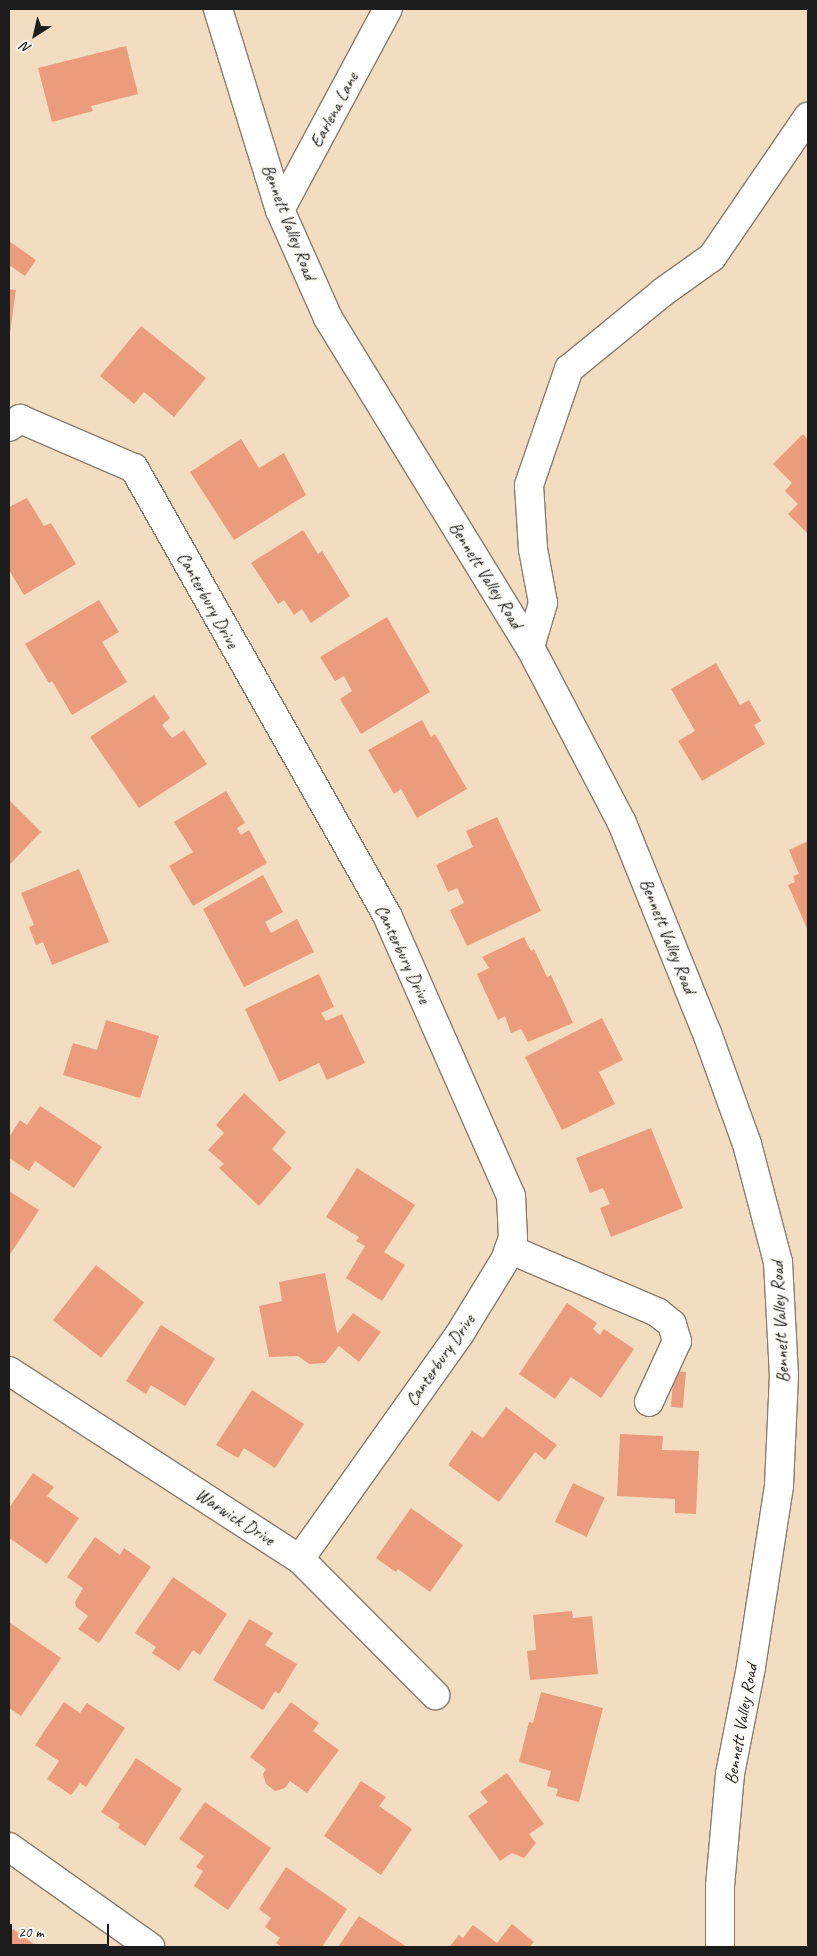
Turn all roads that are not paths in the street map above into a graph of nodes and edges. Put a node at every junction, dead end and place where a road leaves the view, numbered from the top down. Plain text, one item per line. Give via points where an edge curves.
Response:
1 (218, 9) edge
2 (388, 9) edge
3 (808, 117) edge
4 (280, 210) junction
5 (9, 427) edge
6 (530, 647) junction
7 (509, 1249) junction
8 (9, 1371) edge
9 (649, 1402) dead end
10 (300, 1559) junction
11 (435, 1695) dead end
12 (9, 1846) edge
13 (150, 1947) edge
14 (720, 1947) edge

1 - 4 street, Bennett Valley Road
2 - 4 street, Earlena Lane
3 - 6 street via 712,257 663,292 569,369 529,485 533,549 543,603
4 - 6 street, Bennett Valley Road via 328,318
5 - 7 street, Canterbury Drive via 20,419 134,468 387,915 511,1196 513,1238
6 - 14 street, Bennett Valley Road via 622,823 692,996 747,1144 778,1262 784,1375 780,1486 730,1774 720,1886
7 - 9 street via 657,1312 672,1324 677,1341
7 - 10 street, Canterbury Drive via 506,1260 459,1336
8 - 10 street, Warwick Drive
10 - 11 street, Warwick Drive
12 - 13 street

